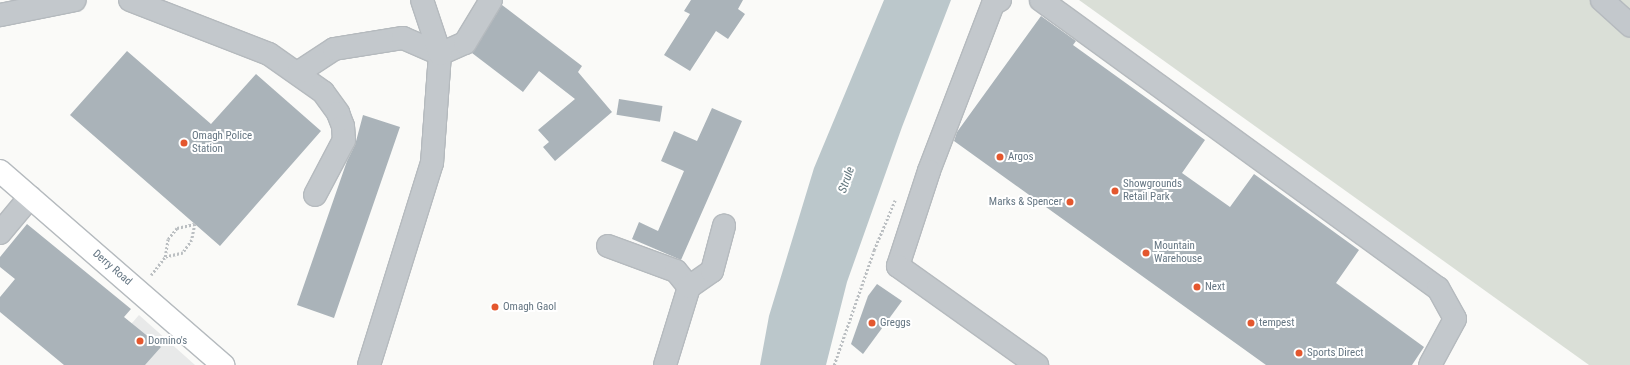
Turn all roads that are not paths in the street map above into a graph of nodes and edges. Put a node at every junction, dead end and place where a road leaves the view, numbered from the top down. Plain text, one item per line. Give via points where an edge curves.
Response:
1 (75, 0) edge
2 (130, 0) edge
3 (422, 0) edge
4 (490, 0) edge
5 (1000, 0) edge
6 (1041, 0) edge
7 (1602, 0) edge
8 (0, 15) edge
9 (1630, 25) edge
10 (440, 54) junction
11 (299, 72) junction
12 (0, 171) edge
13 (315, 194) dead end
14 (30, 197) junction
15 (724, 226) dead end
16 (0, 233) edge
17 (608, 246) dead end
18 (688, 287) junction
19 (223, 365) edge
20 (369, 365) edge
21 (665, 365) edge
22 (1037, 365) edge
23 (1430, 365) edge

1 - 8 street
2 - 11 street via 269,54
3 - 10 street
4 - 10 street via 465,43
5 - 22 street via 993,4 932,164 898,266
6 - 23 street via 1438,288 1455,319
7 - 9 street
10 - 11 street via 403,38 334,49
10 - 20 street via 432,163
11 - 13 street via 323,92 343,126 344,140
12 - 14 main road, Derry Road
14 - 16 street
14 - 19 main road, Derry Road
15 - 18 street via 712,271
17 - 18 street via 676,270
18 - 21 street

